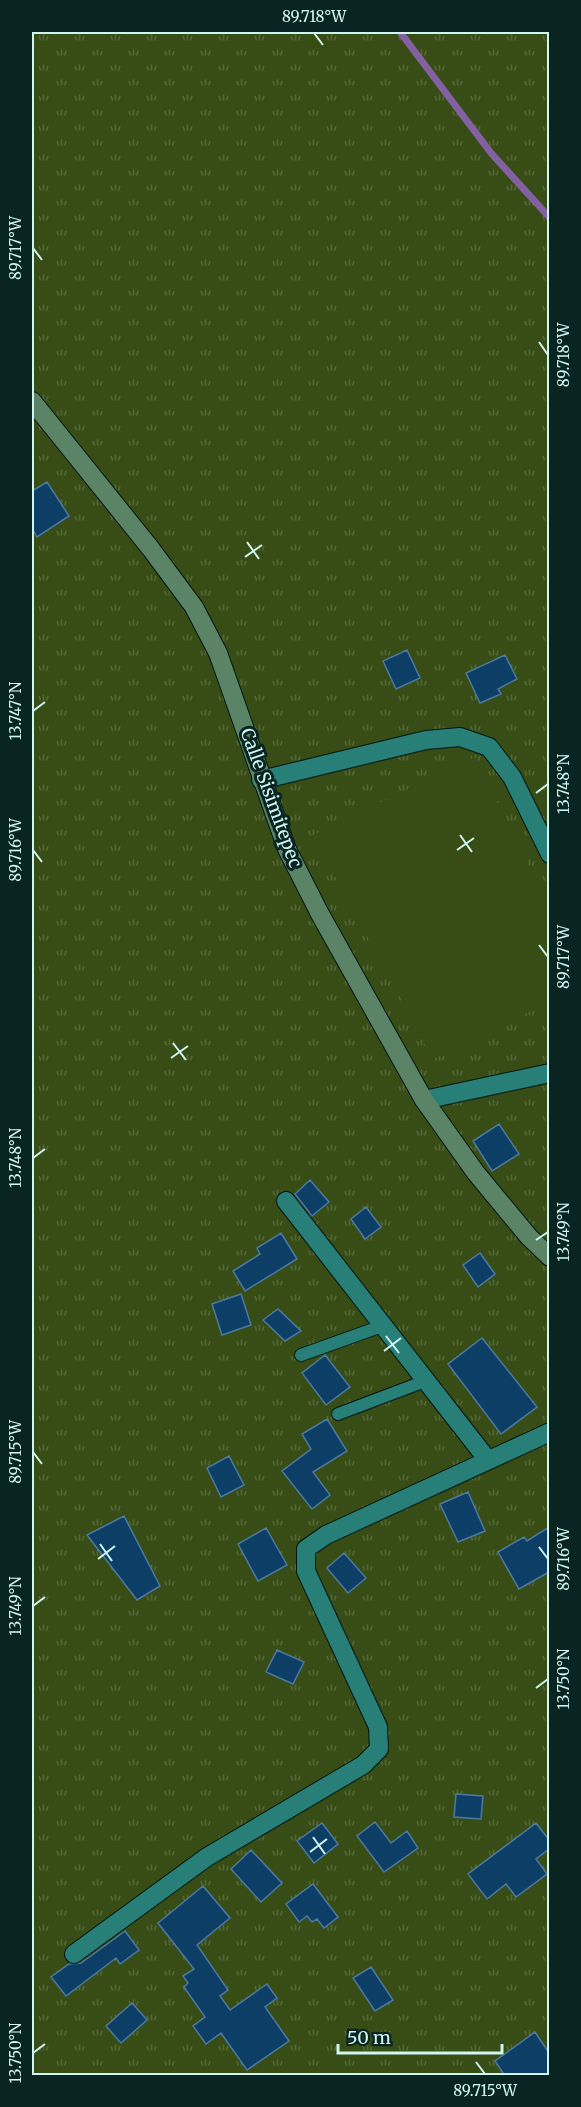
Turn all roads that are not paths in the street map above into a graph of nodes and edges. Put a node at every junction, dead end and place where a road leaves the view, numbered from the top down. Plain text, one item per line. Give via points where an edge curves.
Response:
1 (32, 401) edge
2 (261, 780) junction
3 (549, 854) edge
4 (549, 1073) edge
5 (424, 1100) junction
6 (286, 1202) dead end
7 (549, 1257) edge
8 (382, 1326) junction
9 (301, 1355) dead end
10 (428, 1380) junction
11 (338, 1414) dead end
12 (549, 1432) edge
13 (487, 1459) junction
14 (74, 1954) dead end

1 - 2 street, Calle Sisimitepec via 194,607 218,653
2 - 3 street via 426,740 460,737 489,747 512,777
2 - 5 street, Calle Sisimitepec via 287,849 320,914
4 - 5 street
5 - 7 street, Calle Sisimitepec via 476,1173
6 - 8 street
8 - 9 lane
8 - 10 street
10 - 11 lane
10 - 13 street
12 - 13 street
13 - 14 street via 326,1534 306,1549 306,1571 378,1727 379,1749 363,1765 207,1857

